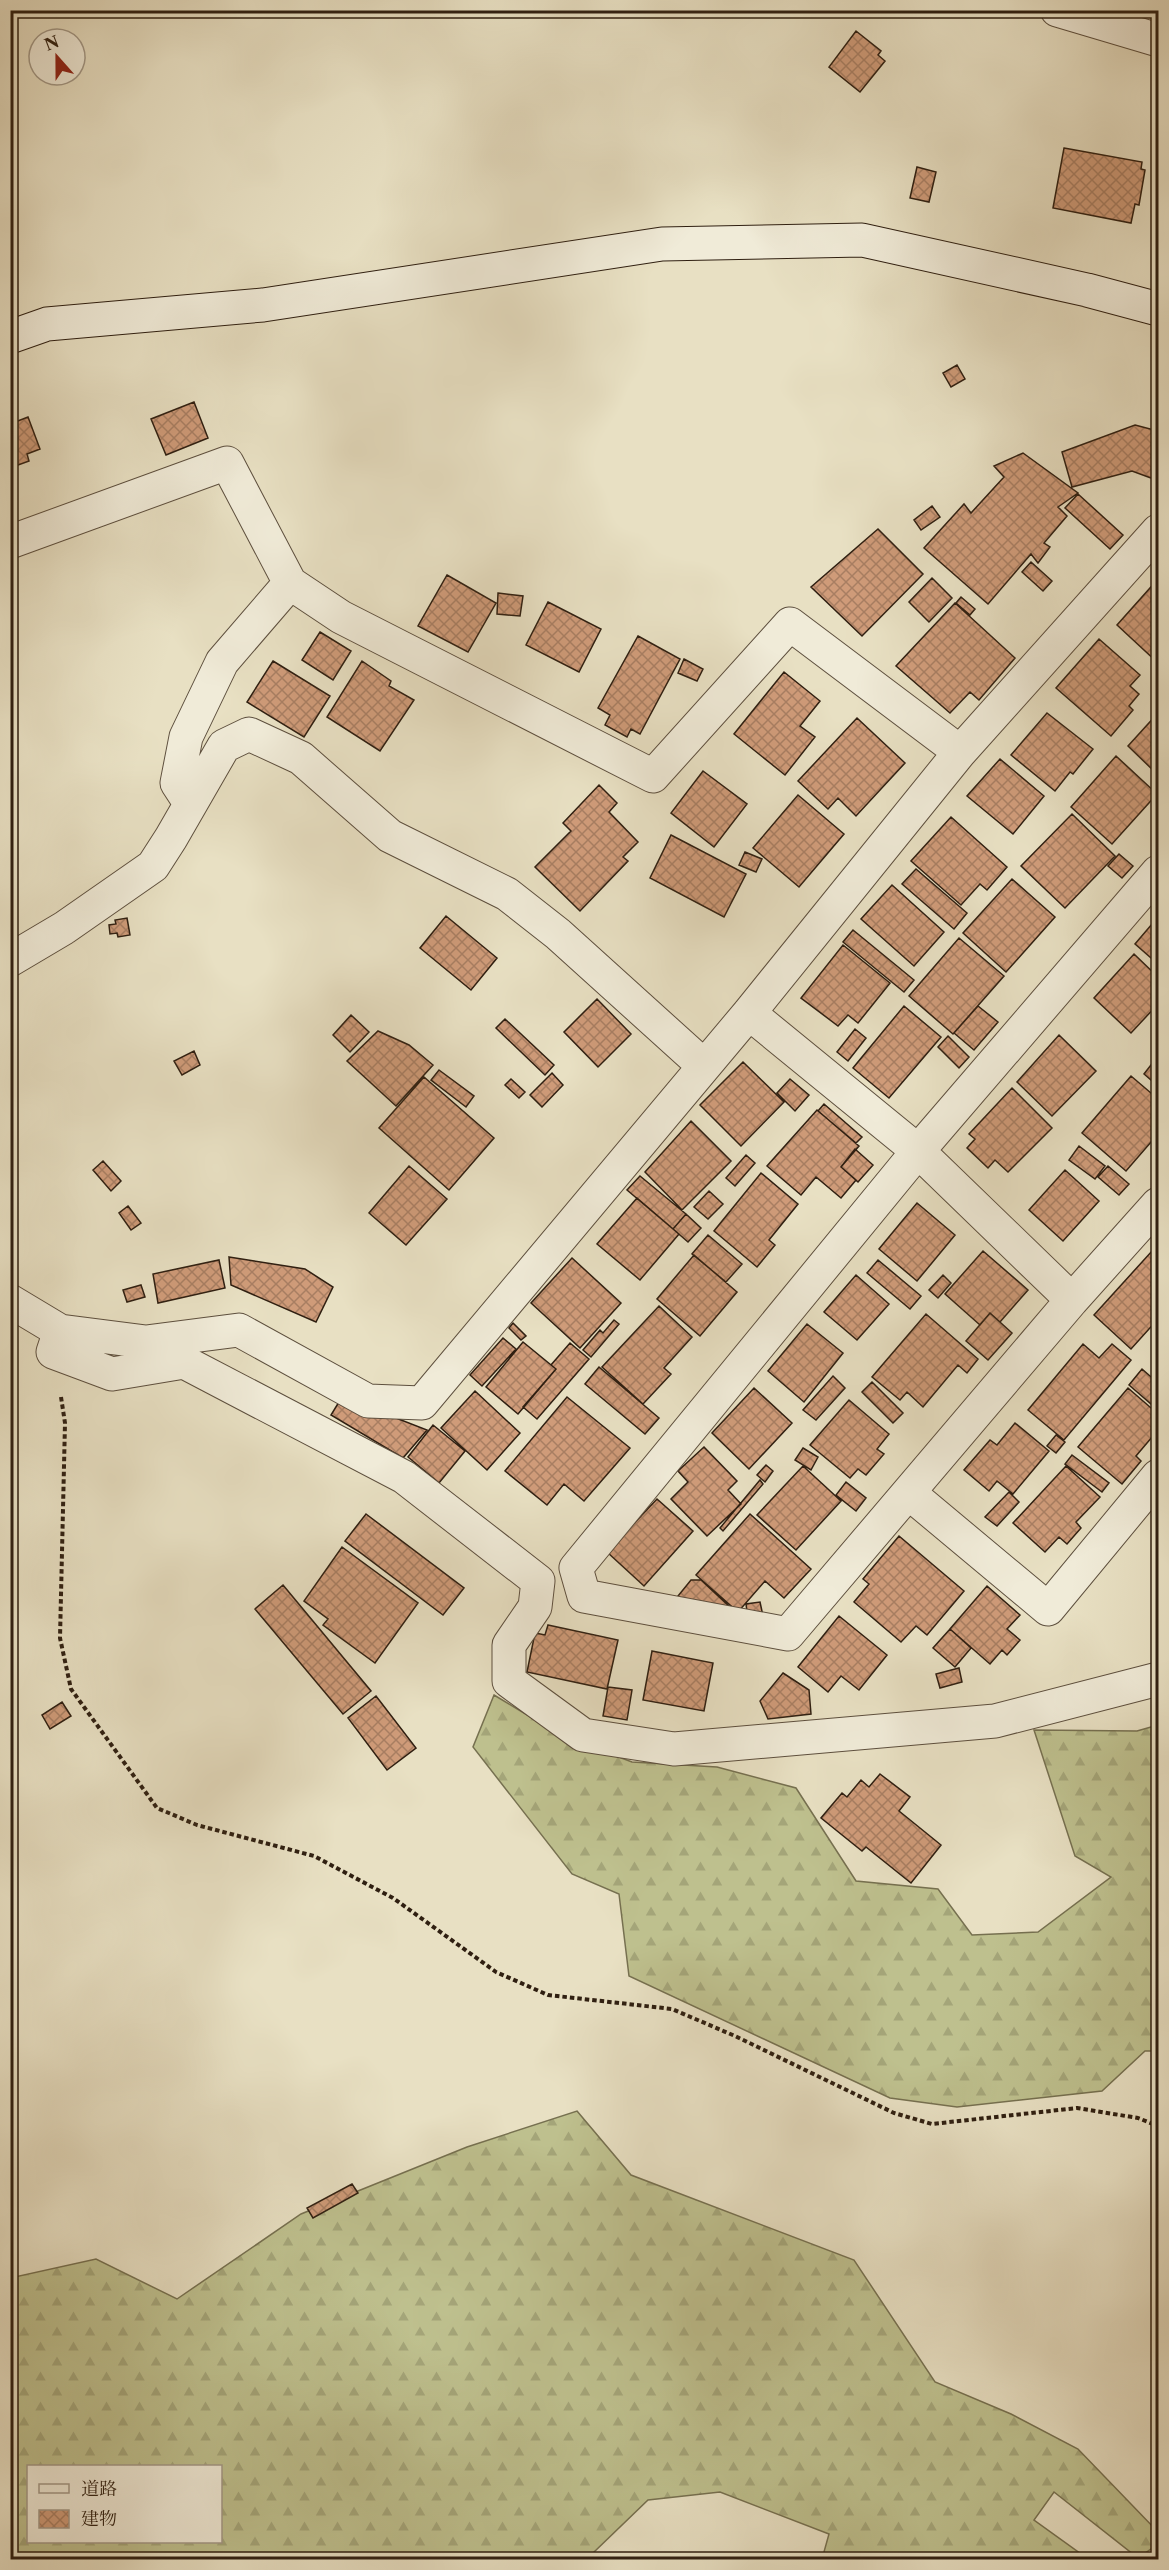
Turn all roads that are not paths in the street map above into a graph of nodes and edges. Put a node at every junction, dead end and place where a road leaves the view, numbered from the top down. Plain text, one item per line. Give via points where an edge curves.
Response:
1 (1057, 10) edge
2 (1158, 40) edge
3 (1158, 309) edge
4 (10, 337) edge
5 (1158, 531) edge
6 (10, 542) edge
7 (290, 583) junction
8 (960, 752) junction
9 (190, 803) junction
10 (1158, 872) edge
11 (10, 960) edge
12 (749, 1013) junction
13 (704, 1066) junction
14 (918, 1151) junction
15 (1158, 1204) edge
16 (1072, 1300) junction
17 (10, 1301) edge
18 (56, 1342) junction
19 (1158, 1476) edge
20 (909, 1493) junction
21 (576, 1568) junction
22 (538, 1581) junction
23 (1158, 1678) edge

1 - 2 street
3 - 4 street via 862,240 662,244 263,305 47,324
5 - 8 street
6 - 7 street via 227,463
7 - 8 street via 341,617 652,776 790,624
7 - 9 street via 222,662 186,737 177,783
8 - 12 street
9 - 11 street via 153,866
9 - 13 street via 224,746 249,734 301,758 390,836 507,894 558,934
10 - 14 street
12 - 13 street
12 - 14 street
13 - 18 street via 422,1403 368,1401 239,1330 146,1341
14 - 16 street
14 - 21 street
15 - 16 street
16 - 20 street
17 - 18 street
18 - 22 street via 112,1374 184,1362 404,1477
19 - 20 street via 1048,1610
20 - 21 street via 788,1634 584,1596
21 - 22 street
22 - 23 street via 535,1607 509,1645 509,1681 583,1735 627,1744 674,1749 995,1721

